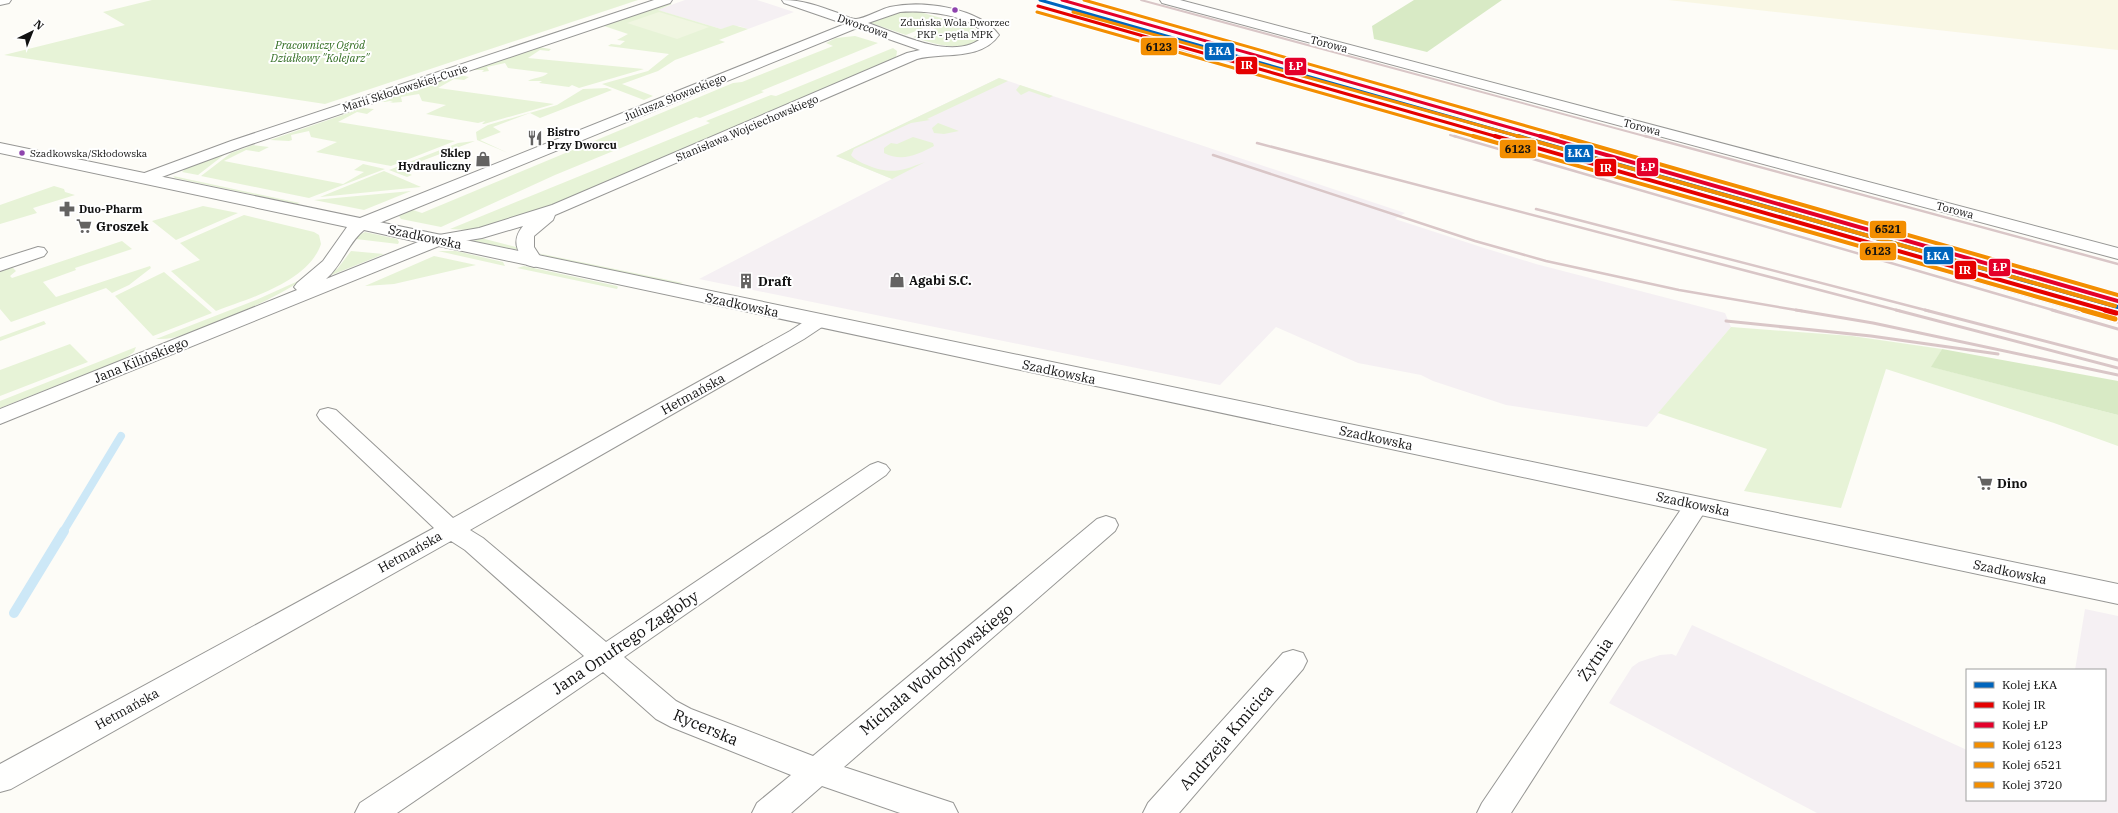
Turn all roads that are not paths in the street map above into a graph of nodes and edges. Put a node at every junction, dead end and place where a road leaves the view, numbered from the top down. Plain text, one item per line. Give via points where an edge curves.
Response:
1 (6, 0) edge
2 (666, 0) edge
3 (788, 0) edge
4 (1166, 0) edge
5 (0, 1) edge
6 (856, 23) junction
7 (937, 51) junction
8 (0, 148) edge
9 (145, 178) junction
10 (558, 209) junction
11 (361, 224) junction
12 (439, 240) junction
13 (38, 252) dead end
14 (2118, 254) edge
15 (534, 261) junction
16 (0, 265) edge
17 (281, 302) junction
18 (818, 321) junction
19 (328, 415) dead end
20 (0, 416) edge
21 (878, 470) dead end
22 (1697, 505) junction
23 (1106, 525) dead end
24 (451, 530) junction
25 (2118, 594) edge
26 (604, 658) junction
27 (1293, 661) dead end
28 (816, 771) junction
29 (0, 779) edge
30 (371, 813) edge
31 (768, 813) edge
32 (942, 813) edge
33 (1158, 813) edge
34 (1493, 813) edge

1 - 5 street
2 - 9 street, Marii Skłodowskiej-Curie via 237,144
3 - 6 street, Dworcowa
4 - 14 street, Torowa
6 - 7 street, Dworcowa
6 - 7 street, Juliusza Słowackiego via 893,10 925,8 980,22 992,35 980,45 961,50
6 - 11 street, Juliusza Słowackiego
7 - 10 street, Stanisława Wojciechowskiego via 912,56
8 - 9 street, Szadkowska
9 - 11 street, Szadkowska
10 - 12 street, Stanisława Wojciechowskiego via 482,233
10 - 15 street, Stanisława Wojciechowskiego via 527,232 525,249
11 - 12 street, Szadkowska
11 - 17 street, Jana Kilińskiego via 349,232 336,257 321,275
12 - 15 street, Szadkowska
12 - 17 street, Jana Kilińskiego
13 - 16 street
15 - 18 street, Szadkowska
17 - 20 street, Jana Kilińskiego
18 - 22 street, Szadkowska
18 - 24 street, Hetmańska
19 - 24 street, Rycerska
21 - 26 street, Jana Onufrego Zagłoby
22 - 25 street, Szadkowska
22 - 34 street, Żytnia
23 - 28 street, Michała Wołodyjowskiego
24 - 26 street, Rycerska via 470,541
24 - 29 street, Hetmańska
26 - 28 street, Rycerska via 666,710 681,718
26 - 30 street, Jana Onufrego Zagłoby
27 - 33 street, Andrzeja Kmicica
28 - 31 street, Michała Wołodyjowskiego
28 - 32 street, Rycerska

